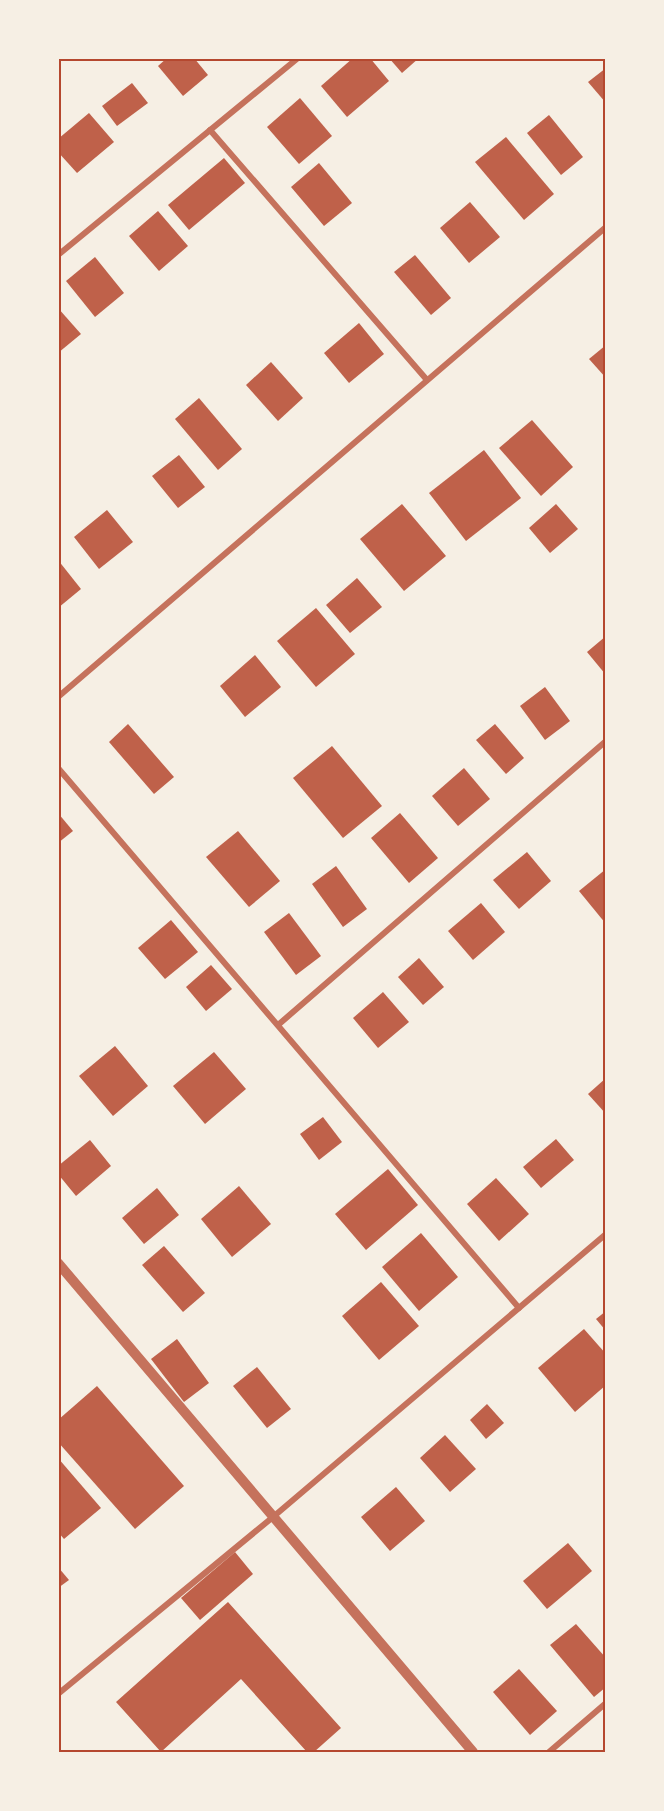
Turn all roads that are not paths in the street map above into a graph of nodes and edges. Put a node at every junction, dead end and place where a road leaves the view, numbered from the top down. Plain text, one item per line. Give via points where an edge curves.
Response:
1 (298, 58) edge
2 (210, 130) junction
3 (606, 226) edge
4 (58, 255) edge
5 (427, 380) junction
6 (58, 697) edge
7 (606, 741) edge
8 (58, 768) edge
9 (278, 1025) junction
10 (606, 1234) edge
11 (58, 1263) edge
12 (519, 1308) junction
13 (273, 1517) junction
14 (58, 1694) edge
15 (606, 1703) edge
16 (473, 1752) edge
17 (549, 1752) edge

1 - 2 street
2 - 4 street
2 - 5 street
3 - 5 street
5 - 6 street
7 - 9 street
8 - 9 street
9 - 12 street
10 - 12 street
11 - 13 street
12 - 13 street
13 - 14 street
13 - 16 street
15 - 17 street

